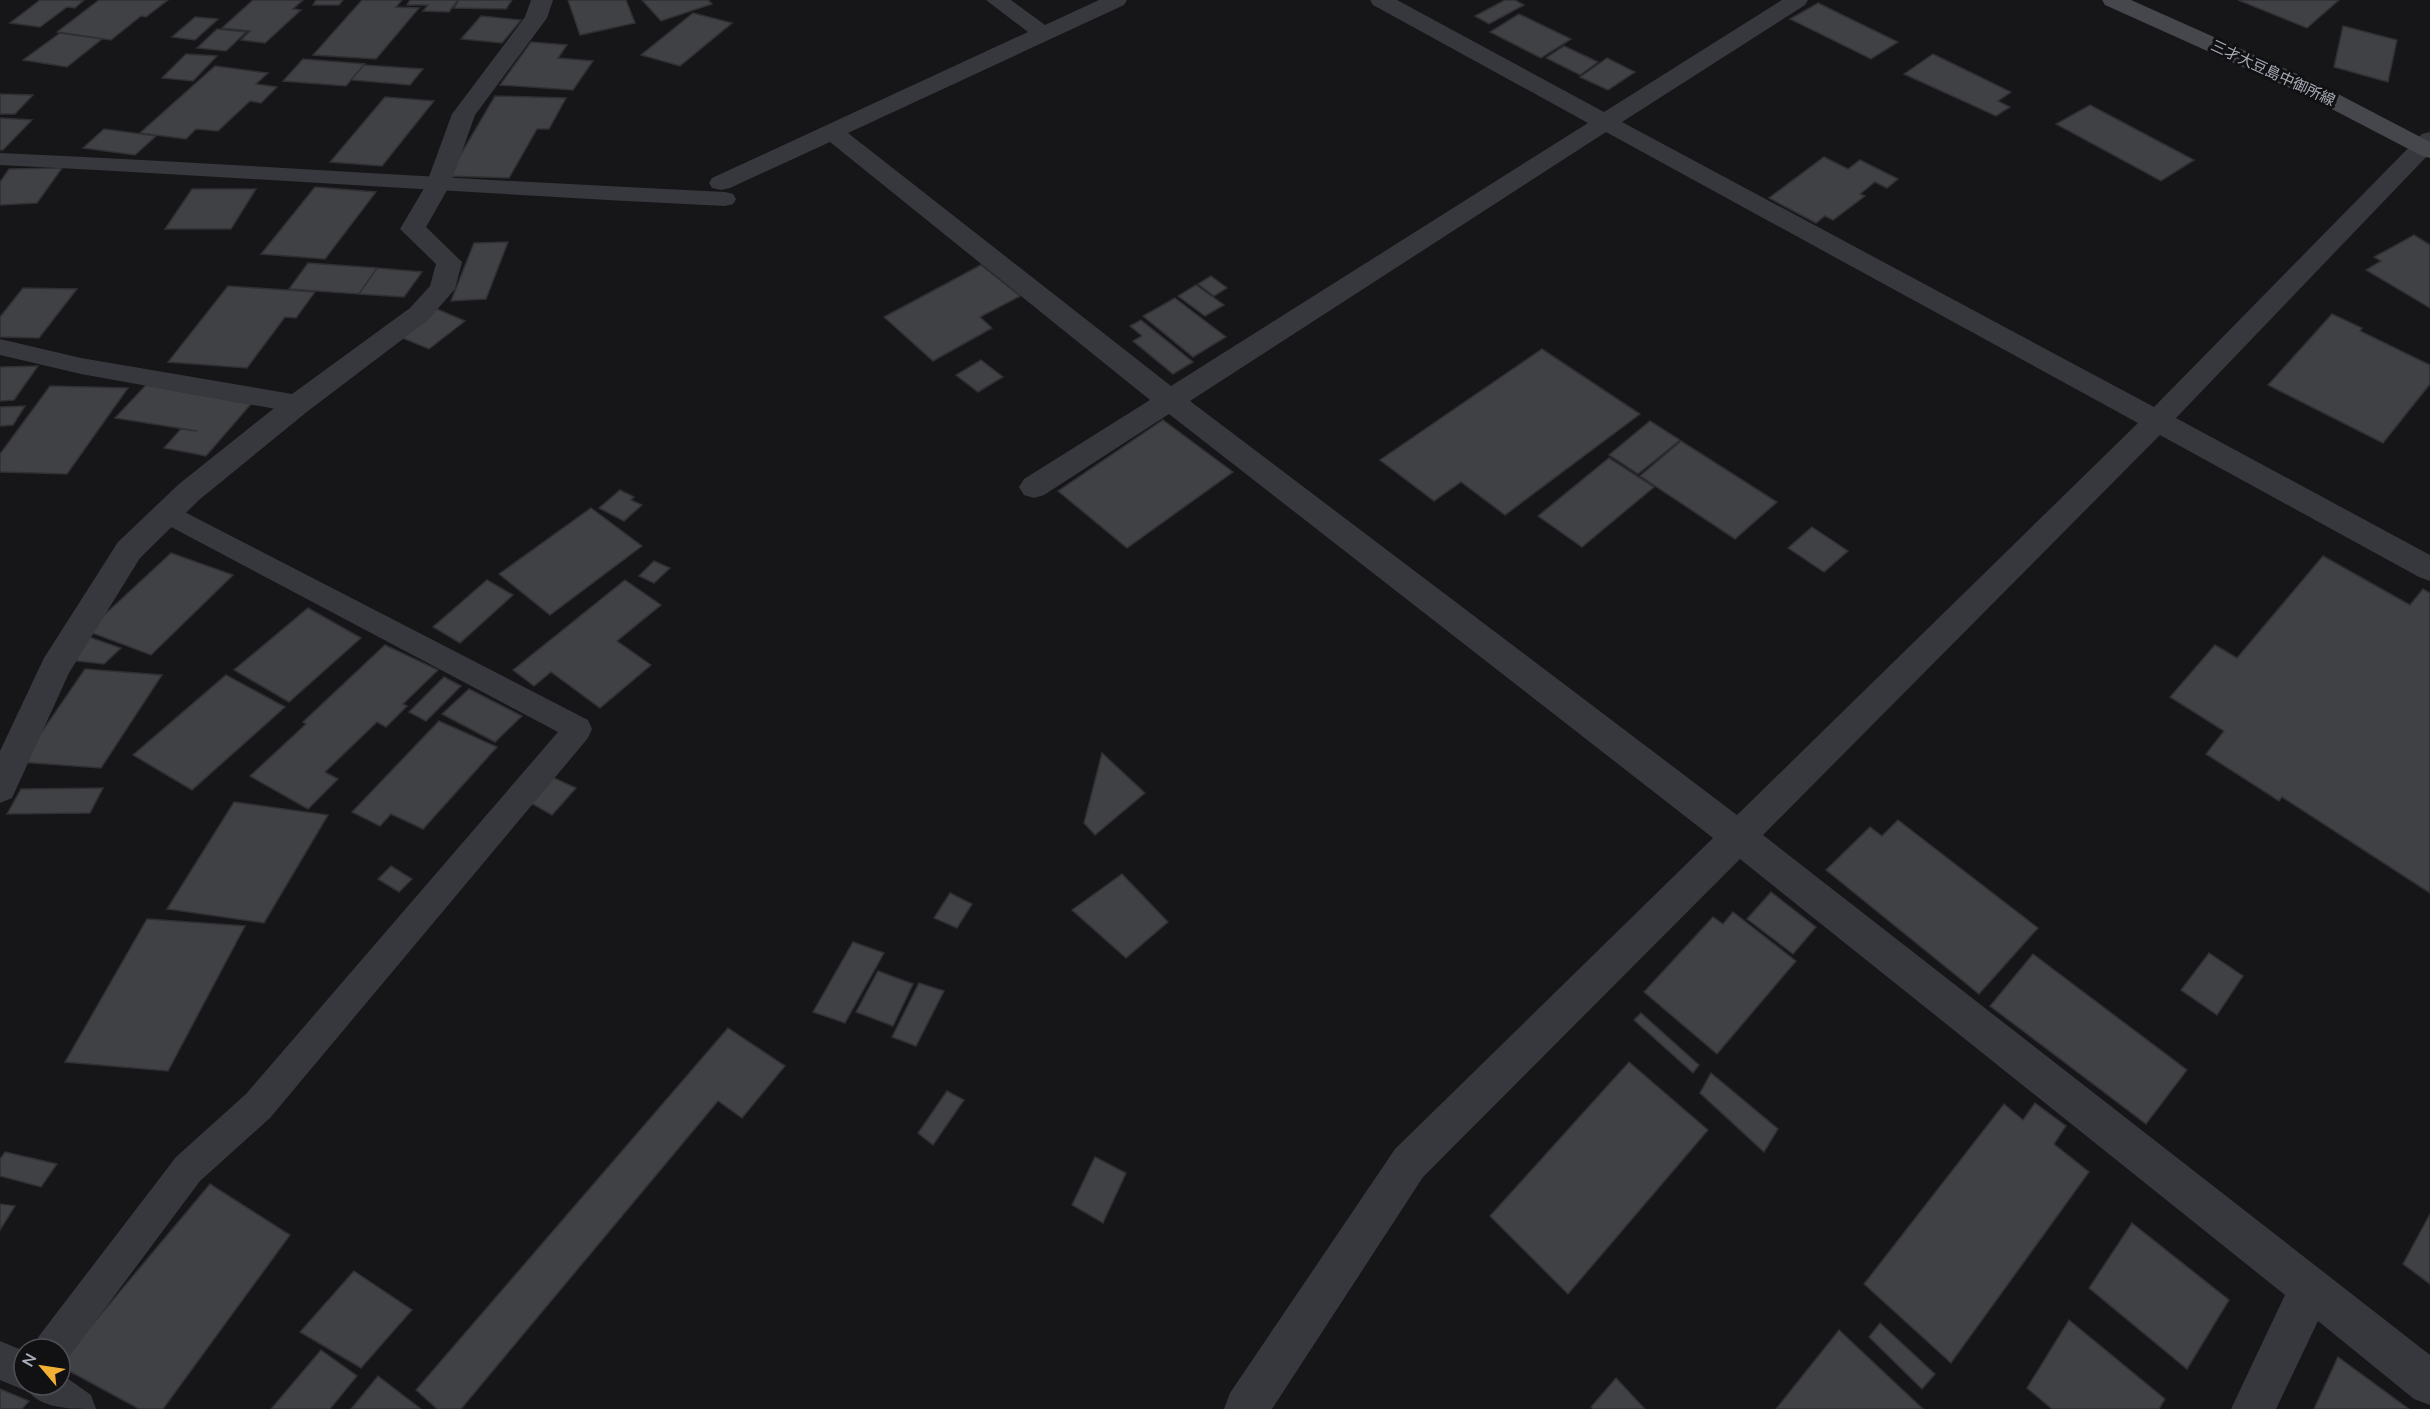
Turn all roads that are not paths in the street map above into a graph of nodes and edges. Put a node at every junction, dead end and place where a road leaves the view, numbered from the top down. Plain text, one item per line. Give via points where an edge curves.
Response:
1 (542, 0) edge
2 (998, 0) edge
3 (1116, 0) edge
4 (1382, 0) edge
5 (1797, 0) edge
6 (2114, 0) edge
7 (1043, 33) junction
8 (1604, 123) junction
9 (832, 132) junction
10 (2428, 146) edge
11 (0, 159) edge
12 (438, 185) junction
13 (723, 191) joint
14 (0, 347) edge
15 (1169, 400) junction
16 (298, 404) junction
17 (2158, 420) junction
18 (1034, 487) dead end
19 (167, 513) junction
20 (2430, 569) edge
21 (0, 788) edge
22 (1739, 837) junction
23 (2311, 1289) junction
24 (61, 1337) edge
25 (2430, 1383) edge
26 (61, 1397) edge
27 (77, 1409) edge
28 (1246, 1409) edge
29 (2253, 1409) edge

1 - 12 street via 536,18 464,114
2 - 7 street
3 - 7 street
4 - 8 street
5 - 8 street
6 - 10 main road, 三才大豆島中御所線
7 - 9 street
8 - 15 street
8 - 17 street
9 - 13 street
9 - 15 street
10 - 17 street
11 - 12 lane
12 - 13 lane
12 - 16 street via 413,229 449,262 442,289 418,314
14 - 16 lane via 81,366
15 - 18 street
15 - 22 street
16 - 19 street
17 - 20 street
17 - 22 street
19 - 21 street via 129,550 55,667
19 - 24 lane via 578,729 258,1106 189,1169
22 - 23 street
22 - 28 street via 1409,1163
23 - 25 street
23 - 29 street
26 - 27 lane

